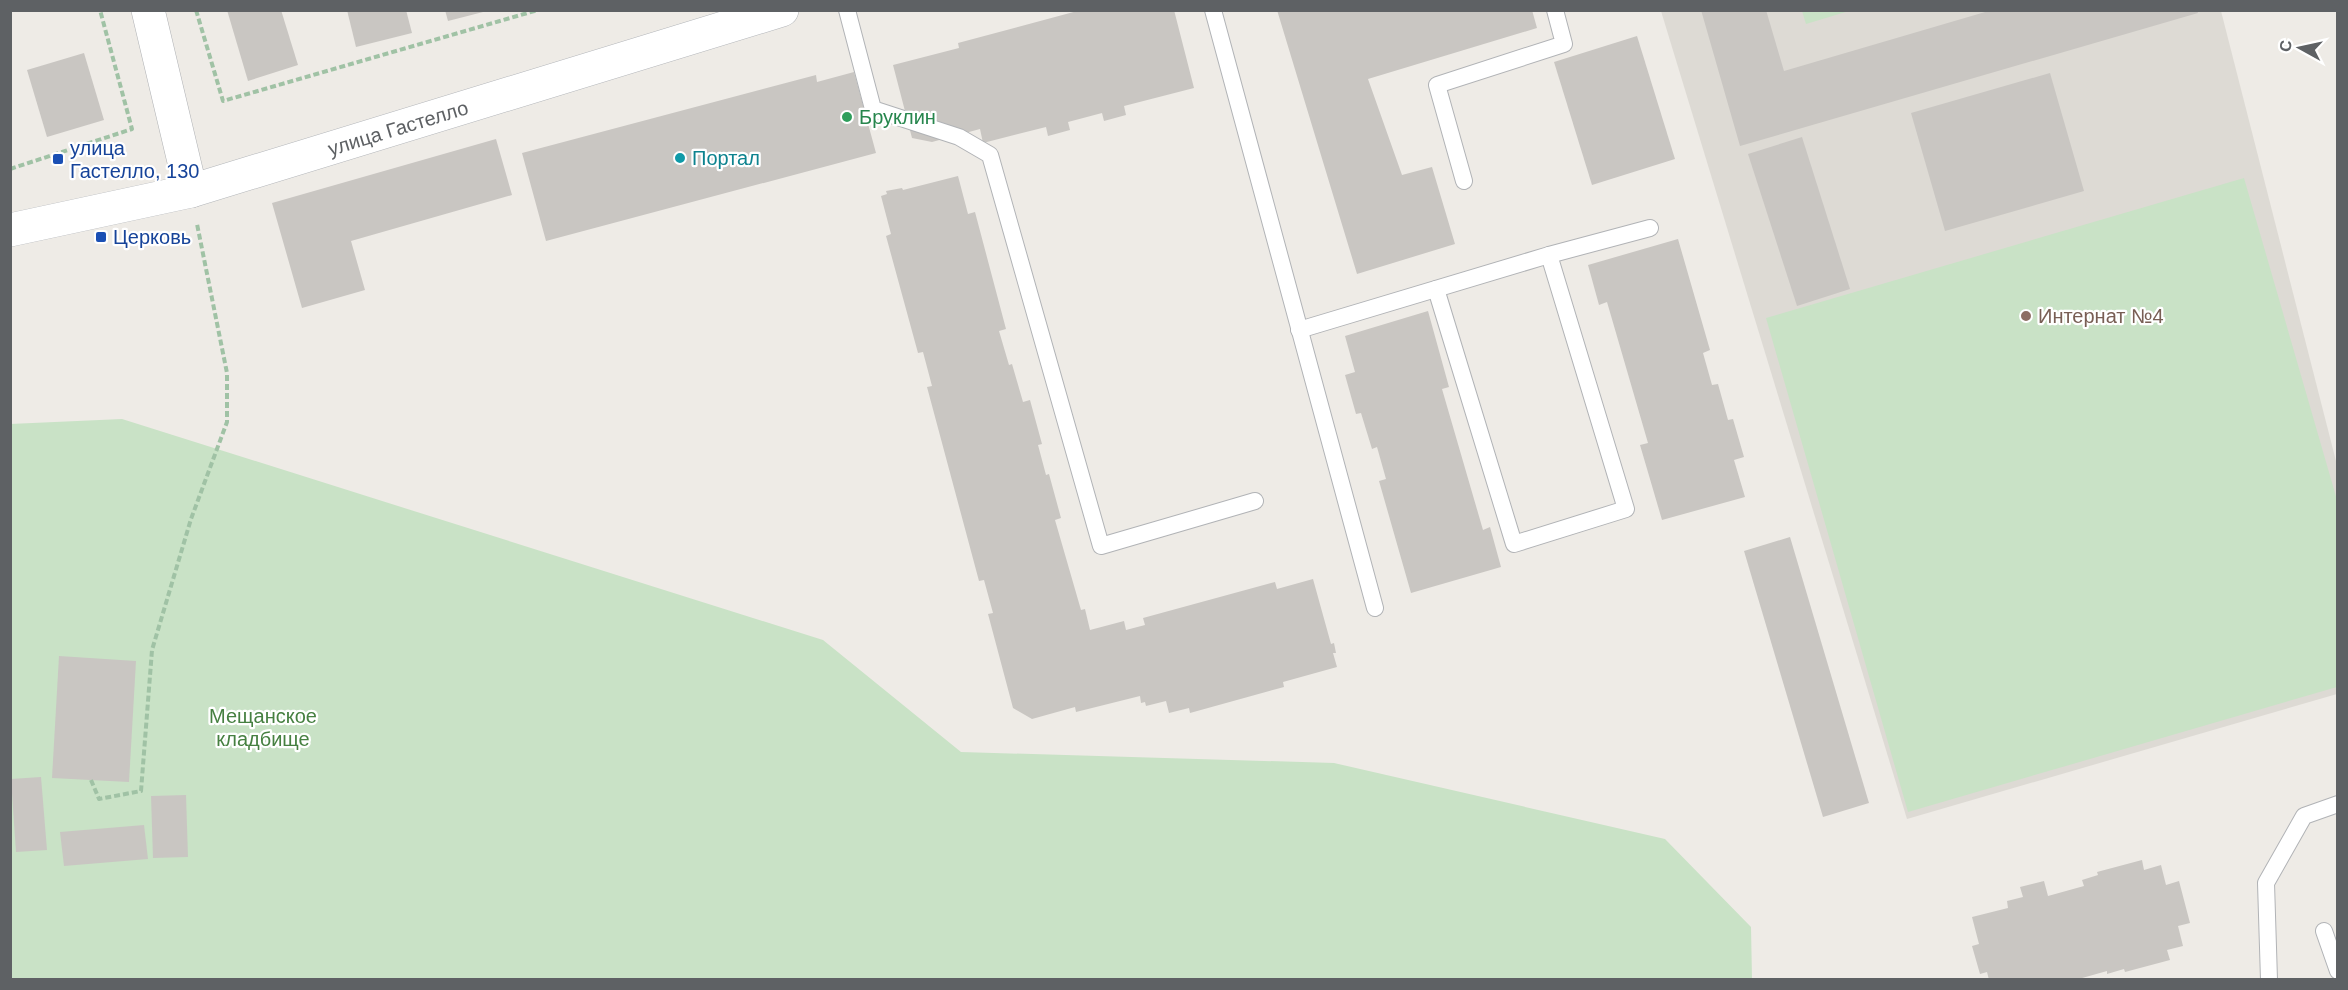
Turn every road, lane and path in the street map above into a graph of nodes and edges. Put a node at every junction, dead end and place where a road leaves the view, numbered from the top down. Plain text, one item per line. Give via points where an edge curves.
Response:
1 (100, 10) edge
2 (148, 10) edge
3 (196, 10) edge
4 (538, 10) edge
5 (782, 10) edge
6 (847, 10) edge
7 (1213, 10) edge
8 (1555, 10) edge
9 (10, 169) edge
10 (1464, 181) dead end
11 (191, 191) junction
12 (1650, 228) dead end
13 (10, 230) edge
14 (1549, 255) junction
15 (1436, 290) junction
16 (1299, 330) junction
17 (1255, 501) dead end
18 (1375, 608) dead end
19 (91, 780) dead end
20 (2337, 804) edge
21 (2324, 931) dead end
22 (2337, 971) edge
23 (2268, 980) edge

1 - 9 path via 132,129
2 - 11 street
3 - 4 path via 223,101
5 - 11 street, улица Гастелло
6 - 17 lane via 873,109 959,137 990,155 1101,546
7 - 16 lane
8 - 10 lane via 1564,44 1437,85
11 - 13 street, улица Гастелло
11 - 19 path via 227,373 227,422 191,519 152,650 141,791 99,799
12 - 14 lane
14 - 15 lane
14 - 15 lane via 1626,509 1514,544
15 - 16 lane
16 - 18 lane
20 - 23 lane via 2304,816 2265,883
21 - 22 lane

